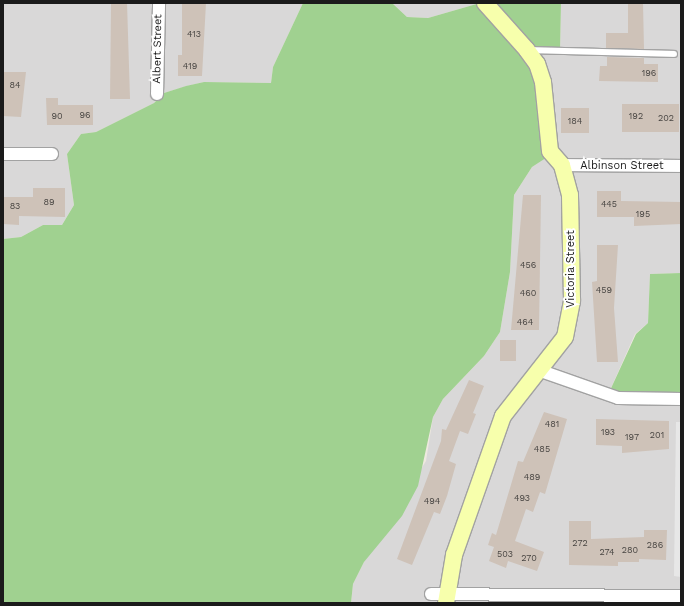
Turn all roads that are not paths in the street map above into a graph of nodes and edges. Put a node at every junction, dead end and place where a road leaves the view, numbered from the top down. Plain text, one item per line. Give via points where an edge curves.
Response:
1 (159, 3) edge
2 (485, 3) edge
3 (527, 50) junction
4 (674, 54) dead end
5 (157, 94) dead end
6 (3, 154) edge
7 (52, 154) dead end
8 (562, 165) junction
9 (681, 166) edge
10 (541, 371) junction
11 (681, 399) edge
12 (681, 596) edge
13 (441, 597) edge

1 - 5 street, Albert Street
2 - 3 street, Victoria Street
3 - 4 lane
3 - 8 street, Victoria Street via 537,64 543,82 550,151
6 - 7 street
8 - 9 street, Albinson Street
8 - 10 street, Victoria Street via 570,194 572,300 565,337
10 - 11 street via 618,398
10 - 13 street, Victoria Street via 503,416
12 - 13 street

